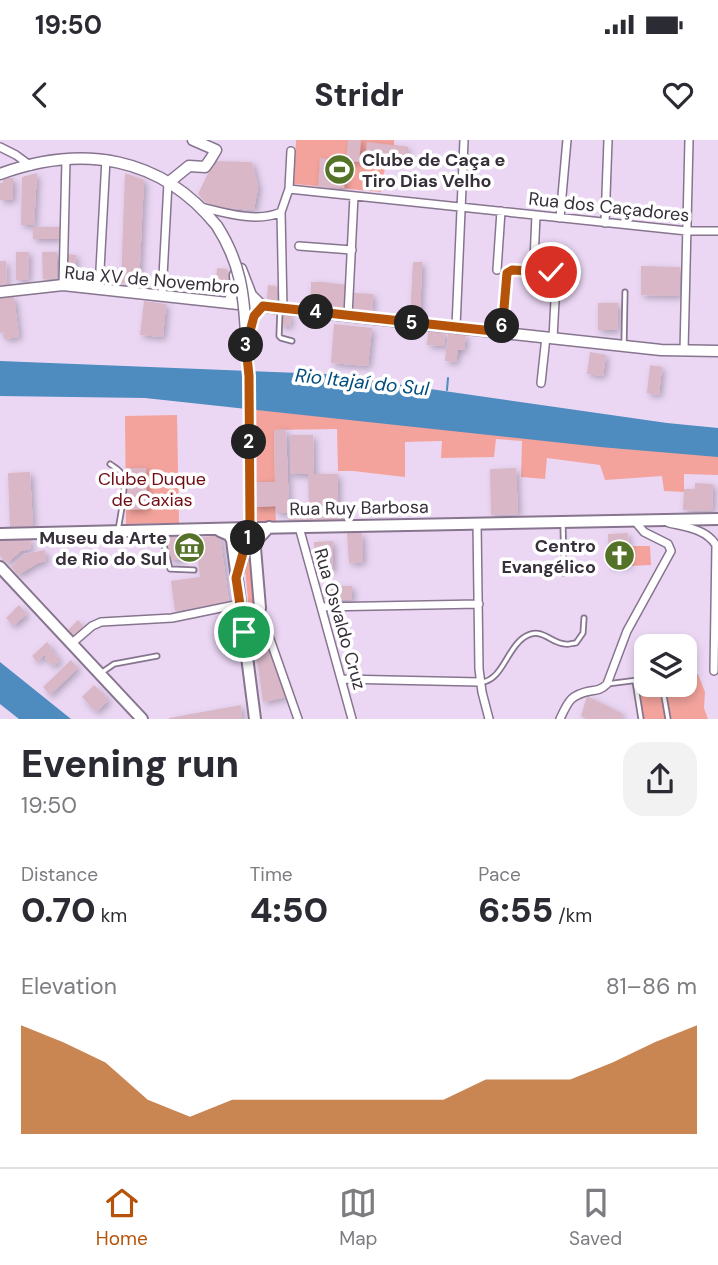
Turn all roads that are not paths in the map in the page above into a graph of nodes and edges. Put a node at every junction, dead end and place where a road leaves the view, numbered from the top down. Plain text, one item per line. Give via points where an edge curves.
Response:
1 (193, 140) edge
2 (464, 140) edge
3 (567, 140) edge
4 (608, 140) edge
5 (689, 140) edge
6 (218, 145) edge
7 (0, 147) edge
8 (291, 151) dead end
9 (66, 159) junction
10 (106, 159) junction
11 (31, 166) junction
12 (0, 174) edge
13 (168, 183) junction
14 (289, 190) junction
15 (354, 196) junction
16 (461, 207) junction
17 (203, 209) junction
18 (500, 211) junction
19 (281, 212) junction
20 (226, 213) junction
21 (536, 215) junction
22 (560, 218) junction
23 (605, 223) junction
24 (219, 225) junction
25 (687, 231) junction
26 (718, 231) edge
27 (299, 246) dead end
28 (352, 250) junction
29 (236, 253) junction
30 (534, 262) dead end
31 (233, 270) junction
32 (497, 270) dead end
33 (237, 282) junction
34 (63, 285) junction
35 (99, 288) junction
36 (248, 289) junction
37 (0, 292) edge
38 (625, 292) dead end
39 (162, 295) junction
40 (229, 302) junction
41 (263, 306) junction
42 (282, 308) junction
43 (348, 316) junction
44 (456, 327) junction
45 (502, 332) junction
46 (549, 338) junction
47 (292, 341) dead end
48 (246, 342) junction
49 (624, 346) junction
50 (684, 351) junction
51 (718, 351) edge
52 (541, 383) dead end
53 (110, 464) dead end
54 (654, 519) junction
55 (718, 519) edge
56 (634, 520) junction
57 (563, 522) junction
58 (477, 523) junction
59 (269, 527) junction
60 (299, 527) junction
61 (250, 528) junction
62 (219, 530) junction
63 (160, 531) junction
64 (118, 532) junction
65 (0, 534) edge
66 (245, 549) junction
67 (0, 567) edge
68 (194, 570) dead end
69 (564, 573) dead end
70 (236, 578) junction
71 (240, 604) junction
72 (479, 604) junction
73 (321, 607) junction
74 (584, 618) dead end
75 (257, 620) junction
76 (71, 644) junction
77 (157, 656) dead end
78 (247, 657) junction
79 (715, 671) dead end
80 (99, 674) junction
81 (341, 679) junction
82 (634, 681) edge
83 (480, 682) junction
84 (607, 684) junction
85 (638, 697) edge
86 (664, 697) edge
87 (142, 719) edge
88 (255, 719) edge
89 (298, 719) edge
90 (352, 719) edge
91 (489, 719) edge
92 (560, 719) edge
93 (641, 719) edge
94 (668, 719) edge

1 - 6 main road
2 - 16 street
3 - 22 street
4 - 23 street
5 - 25 street
6 - 13 main road via 205,167 189,166
7 - 11 street
8 - 14 street
9 - 10 main road
9 - 11 main road
9 - 34 street
10 - 13 main road
10 - 35 street
11 - 12 main road
13 - 17 main road
13 - 39 street
14 - 15 street, Rua dos Caçadores
14 - 19 street
15 - 16 street, Rua dos Caçadores
15 - 28 street
16 - 18 street, Rua dos Caçadores
16 - 44 street
17 - 20 street
17 - 24 main road
17 - 31 main road
18 - 21 street, Rua dos Caçadores
18 - 32 street
19 - 20 street via 273,216
19 - 42 street
20 - 24 street
21 - 22 street, Rua dos Caçadores
21 - 30 street
22 - 23 street, Rua dos Caçadores
23 - 25 street, Rua dos Caçadores
24 - 29 main road
24 - 48 main road, bridge via 238,270
25 - 26 street, Rua dos Caçadores
25 - 50 street
27 - 28 street
28 - 43 street
29 - 31 main road
29 - 36 main road
31 - 33 main road
33 - 36 main road
33 - 40 main road
34 - 35 main road, Rua XV de Novembro
34 - 37 main road, Rua XV de Novembro
35 - 39 main road, Rua XV de Novembro
36 - 41 main road
38 - 49 lane
39 - 40 main road, Rua XV de Novembro
40 - 41 main road, Rua XV de Novembro
41 - 42 main road, Rua XV de Novembro
41 - 48 main road via 254,316
42 - 43 main road, Rua XV de Novembro
42 - 47 lane via 279,336
43 - 44 main road, Rua XV de Novembro
44 - 45 main road, Rua XV de Novembro
45 - 46 main road, Rua XV de Novembro
45 - 46 street via 507,273 546,270 556,282
46 - 49 main road, Rua XV de Novembro
46 - 52 street
48 - 61 main road
49 - 50 main road, Rua XV de Novembro
50 - 51 main road, Rua XV de Novembro
53 - 64 lane via 123,475
54 - 55 main road, Rua Ruy Barbosa
54 - 56 main road, Rua Ruy Barbosa
54 - 79 street via 697,530 716,545
56 - 57 main road, Rua Ruy Barbosa
56 - 84 street via 671,551 627,631
57 - 58 main road, Rua Ruy Barbosa
57 - 69 lane
58 - 60 main road, Rua Ruy Barbosa
58 - 72 street
59 - 60 main road, Rua Ruy Barbosa
59 - 61 main road, Rua Ruy Barbosa
59 - 75 main road via 254,548
60 - 73 street, Rua Osvaldo Cruz
61 - 62 main road, Rua Ruy Barbosa
61 - 66 main road
62 - 63 main road, Rua Ruy Barbosa
62 - 66 main road via 238,536
62 - 70 main road via 232,540
63 - 64 main road, Rua Ruy Barbosa
63 - 68 lane via 170,569
64 - 65 main road, Rua Ruy Barbosa
66 - 70 main road
67 - 76 main road
70 - 71 main road
71 - 76 street via 172,618 97,623
71 - 78 main road
72 - 73 street
72 - 83 street
73 - 81 street, Rua Osvaldo Cruz
74 - 83 lane via 583,633 576,643 563,645 536,633 522,639 497,676
75 - 78 main road
75 - 89 street via 262,618 265,625
76 - 80 main road
77 - 80 lane via 114,664
78 - 88 main road
80 - 87 main road
81 - 83 street
81 - 90 street, Rua Osvaldo Cruz
82 - 84 lane
83 - 91 street
84 - 92 street via 578,693
85 - 93 lane
86 - 94 lane

